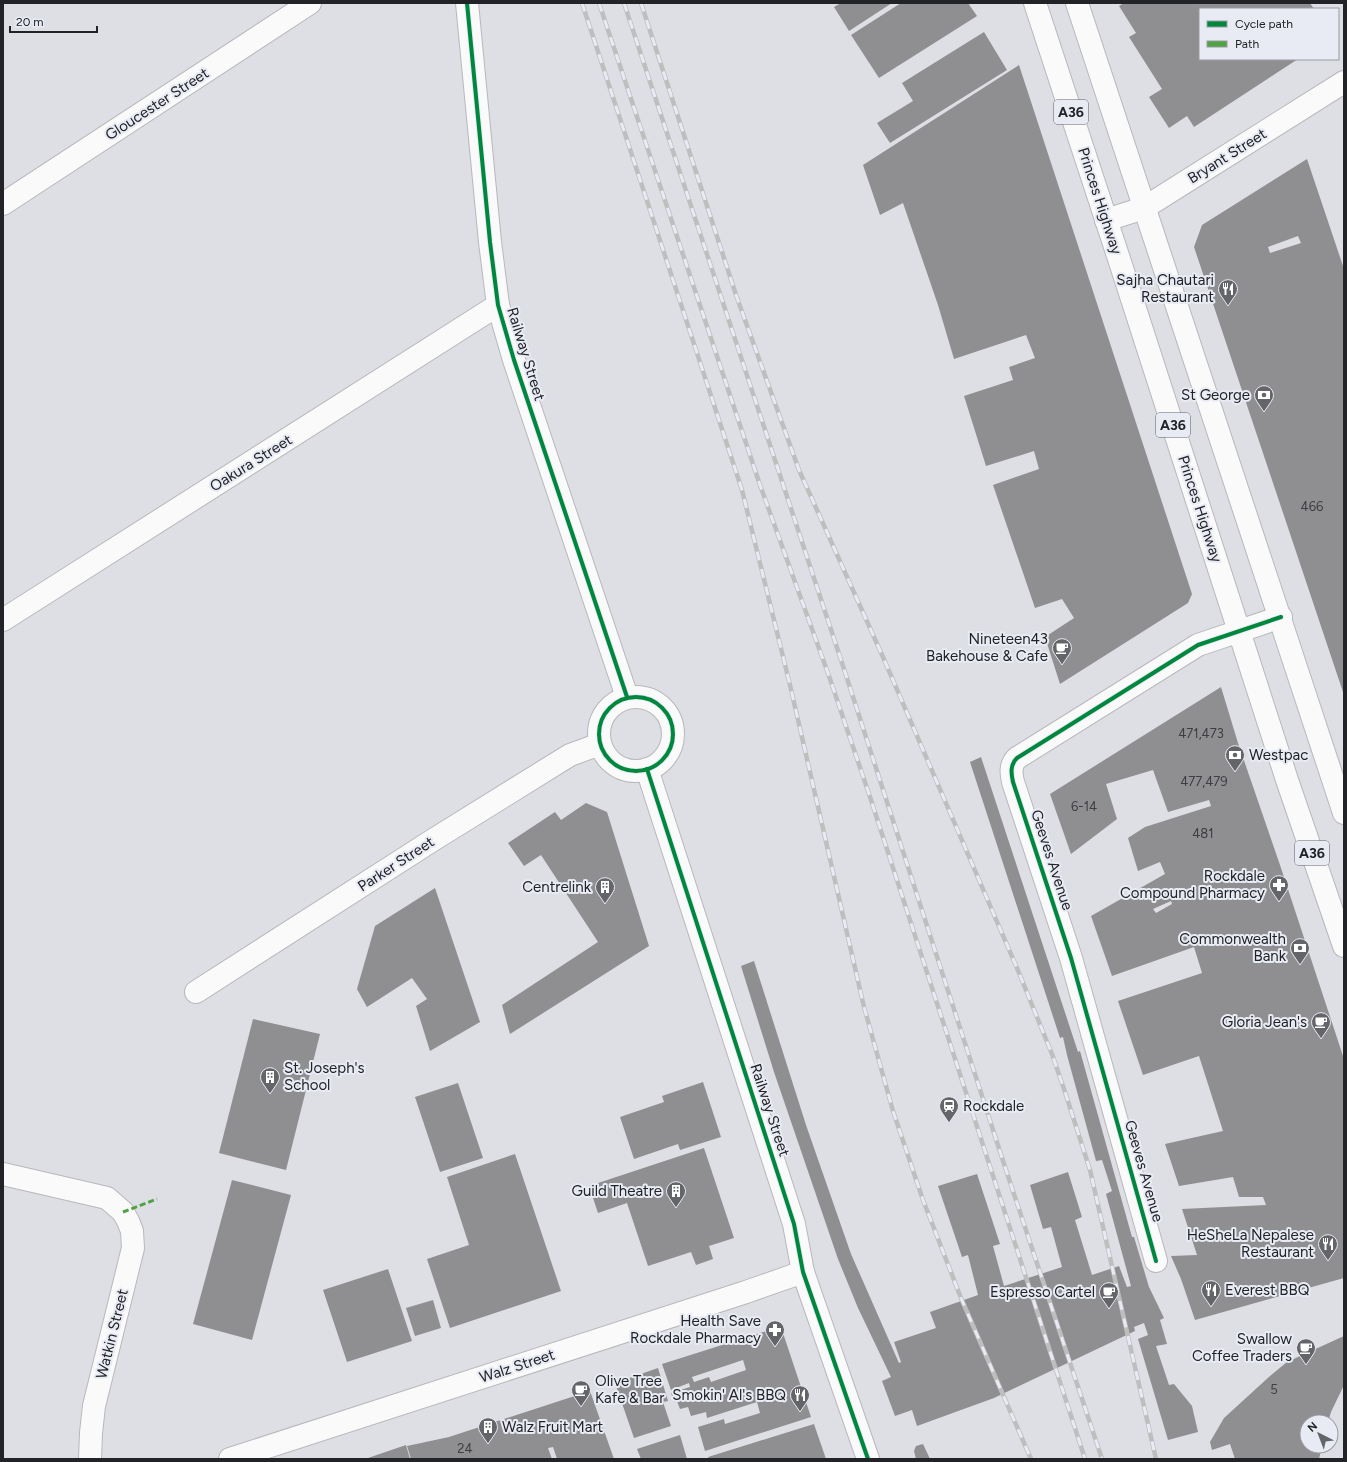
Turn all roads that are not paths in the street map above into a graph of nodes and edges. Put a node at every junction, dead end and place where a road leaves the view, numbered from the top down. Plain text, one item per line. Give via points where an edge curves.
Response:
1 (310, 3) edge
2 (467, 3) edge
3 (1035, 3) edge
4 (1077, 3) edge
5 (1344, 82) edge
6 (3, 204) edge
7 (1144, 208) junction
8 (1106, 220) junction
9 (498, 305) junction
10 (1281, 617) junction
11 (3, 620) edge
12 (1239, 630) junction
13 (627, 697) junction
14 (600, 744) junction
15 (647, 769) junction
16 (1344, 813) edge
17 (1344, 946) edge
18 (196, 992) dead end
19 (3, 1174) edge
20 (1156, 1261) dead end
21 (803, 1272) junction
22 (90, 1459) edge
23 (230, 1459) edge
24 (868, 1459) edge

1 - 6 main road, Gloucester Street
2 - 9 main road, Railway Street
3 - 8 main road, Princes Highway / A36
4 - 7 main road, A36
5 - 7 main road, Bryant Street
7 - 8 main road, Bryant Street
7 - 10 main road, A36
8 - 12 main road, Princes Highway / A36
9 - 11 main road, Oakura Street
9 - 13 main road, Railway Street
10 - 12 main road, Geeves Avenue
10 - 16 main road, A36
12 - 17 main road, Princes Highway / A36
12 - 20 main road, Geeves Avenue via 1198,645 1023,754 1013,762 1011,768 1013,782 1057,912 1085,1006
13 - 14 main road via 616,702 600,720
13 - 15 main road via 652,700 662,707 669,717 673,730 667,754
14 - 15 main road via 613,764 635,771
14 - 18 main road, Parker Street via 570,755
15 - 21 main road, Railway Street via 794,1224
19 - 22 main road, Watkin Street via 107,1198 123,1212 132,1231 133,1248 94,1406
21 - 23 main road, Walz Street
21 - 24 main road, Railway Street

